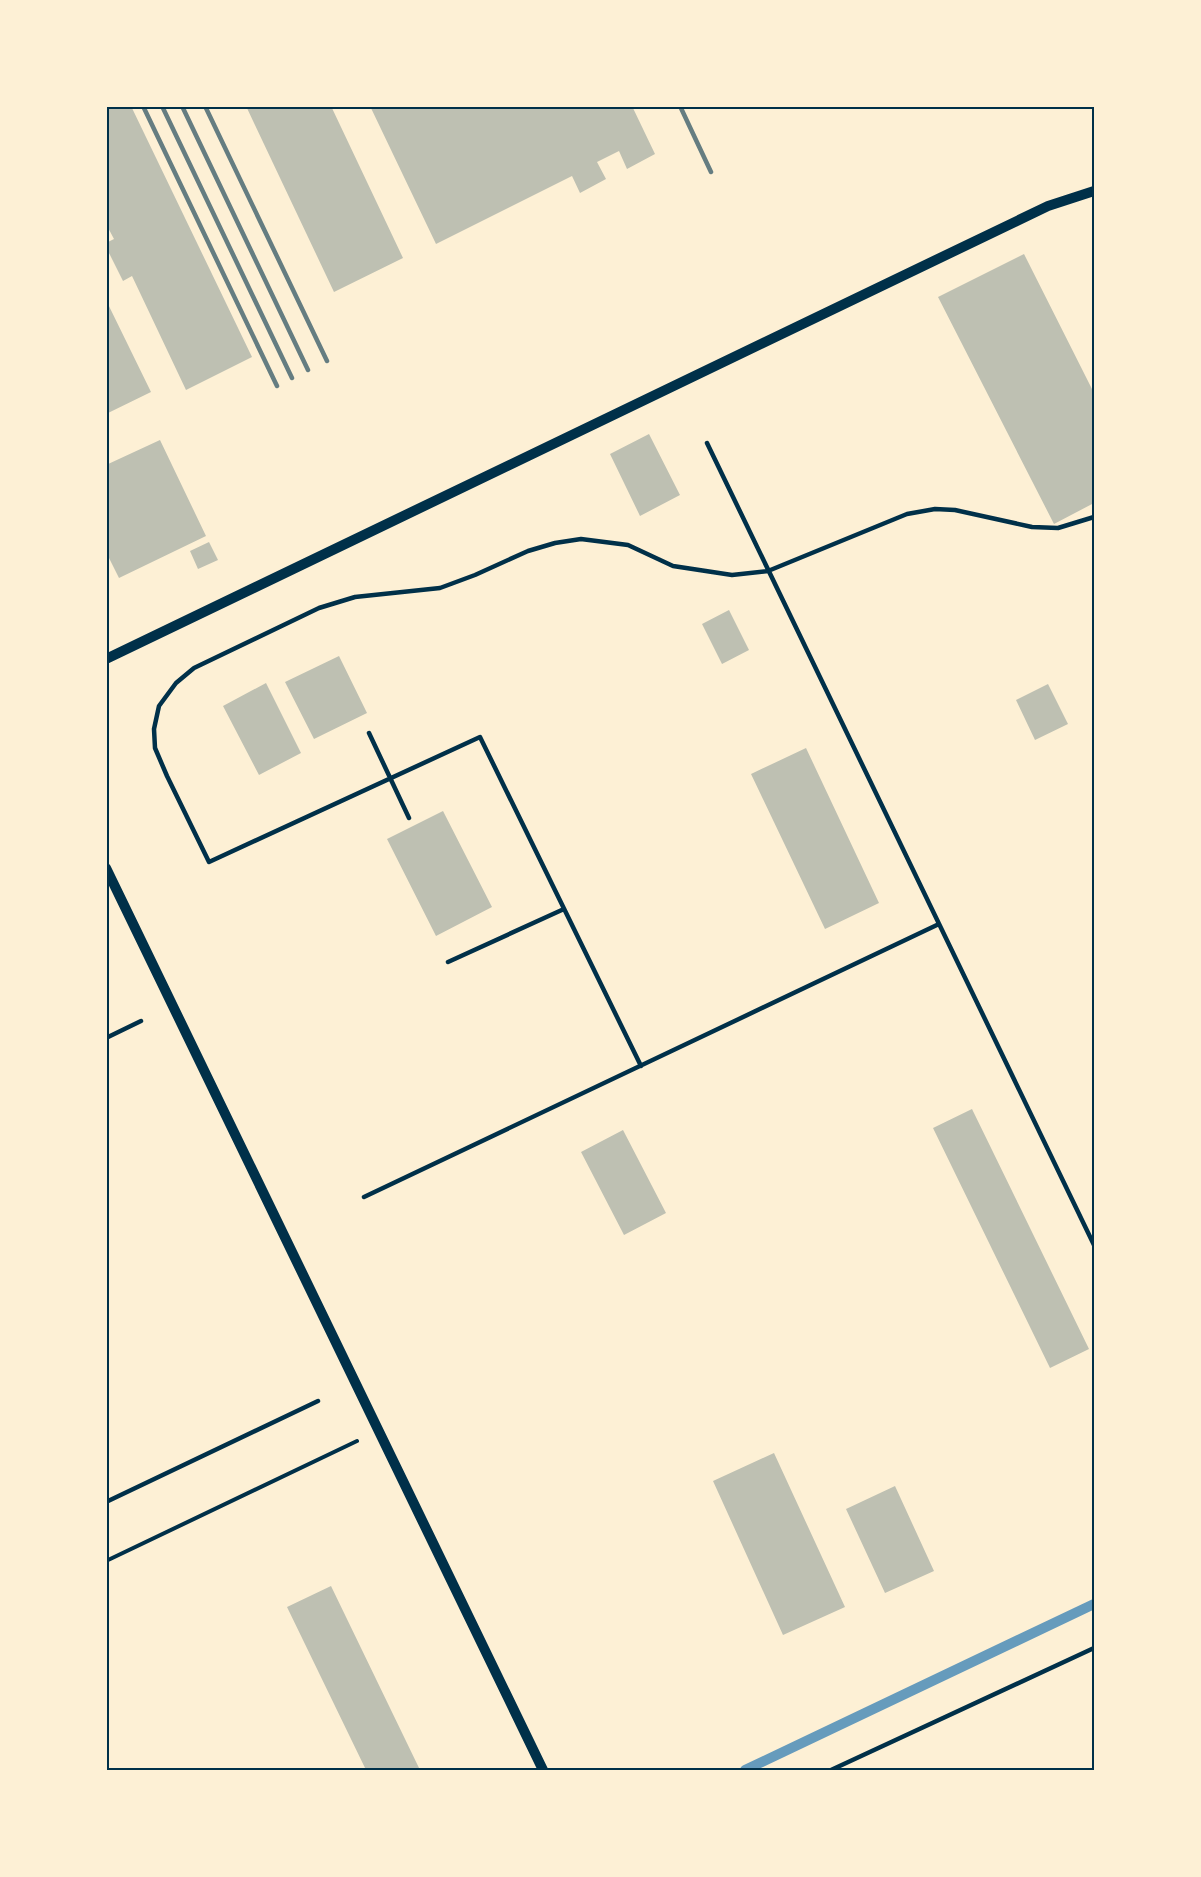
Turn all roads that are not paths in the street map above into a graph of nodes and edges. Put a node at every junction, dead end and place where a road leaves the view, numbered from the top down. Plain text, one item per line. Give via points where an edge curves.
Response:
1 (1095, 190) edge
2 (707, 443) dead end
3 (1095, 517) edge
4 (768, 571) junction
5 (106, 659) edge
6 (369, 733) dead end
7 (390, 778) junction
8 (409, 818) dead end
9 (106, 868) edge
10 (564, 909) junction
11 (939, 924) junction
12 (448, 962) dead end
13 (141, 1021) dead end
14 (106, 1038) edge
15 (641, 1066) junction
16 (364, 1197) dead end
17 (1095, 1245) edge
18 (318, 1401) dead end
19 (106, 1502) edge
20 (1095, 1648) edge
21 (543, 1770) edge
22 (831, 1770) edge

1 - 5 street via 1048,206
2 - 4 lane
3 - 4 lane via 1058,528 1032,527 935,508 907,514
4 - 7 lane via 732,575 708,572 673,566 628,545 581,539 555,543 440,588 355,597 319,608 194,668 176,682 159,706 155,748 209,862
4 - 11 lane
6 - 7 lane
7 - 8 lane
7 - 10 lane via 480,737
9 - 21 street
10 - 12 lane
10 - 15 lane
11 - 15 lane
11 - 17 lane
13 - 14 lane
15 - 16 lane
18 - 19 lane
20 - 22 lane

